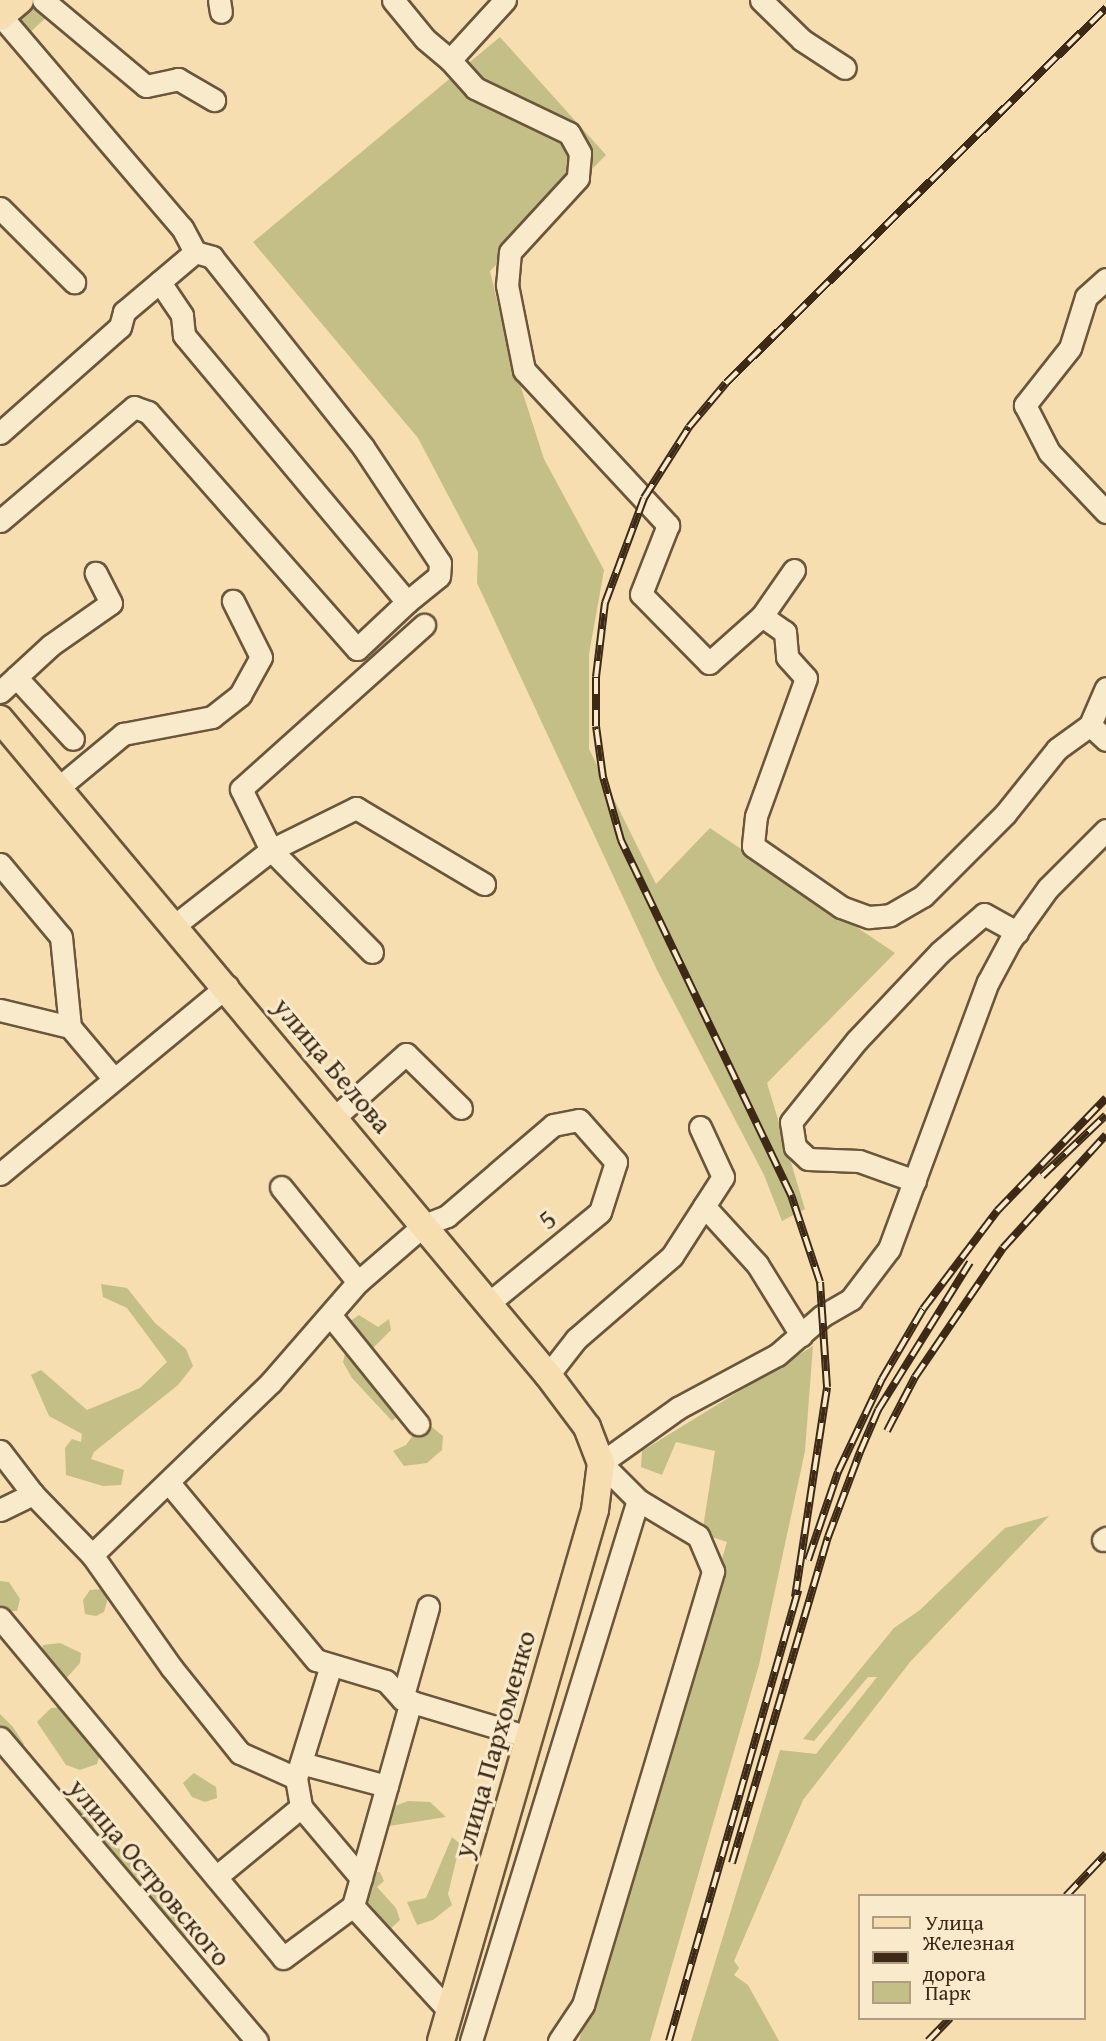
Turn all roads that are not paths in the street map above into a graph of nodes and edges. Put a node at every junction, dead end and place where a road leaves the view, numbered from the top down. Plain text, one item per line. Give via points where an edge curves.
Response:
1 (43, 0) edge
2 (393, 0) edge
3 (505, 0) edge
4 (761, 0) edge
5 (6, 8) edge
6 (450, 60) junction
7 (845, 68) dead end
8 (215, 100) dead end
9 (0, 208) edge
10 (195, 252) junction
11 (1106, 279) edge
12 (74, 282) dead end
13 (160, 282) junction
14 (0, 433) edge
15 (1106, 512) edge
16 (0, 521) edge
17 (794, 570) dead end
18 (96, 573) dead end
19 (233, 601) dead end
20 (407, 602) junction
21 (762, 616) junction
22 (424, 625) dead end
23 (16, 677) junction
24 (1106, 688) edge
25 (0, 692) edge
26 (5, 732) edge
27 (1098, 732) edge
28 (73, 739) dead end
29 (58, 788) junction
30 (1106, 830) edge
31 (271, 850) junction
32 (0, 864) edge
33 (484, 884) dead end
34 (175, 925) junction
35 (1017, 932) junction
36 (372, 952) dead end
37 (227, 986) junction
38 (0, 1010) edge
39 (70, 1027) junction
40 (114, 1079) junction
41 (460, 1108) dead end
42 (335, 1117) junction
43 (700, 1127) dead end
44 (4, 1161) edge
45 (915, 1181) junction
46 (281, 1187) dead end
47 (704, 1206) junction
48 (424, 1225) junction
49 (358, 1282) junction
50 (489, 1303) junction
51 (331, 1316) junction
52 (801, 1335) junction
53 (548, 1375) junction
54 (418, 1424) dead end
55 (0, 1451) edge
56 (601, 1463) junction
57 (169, 1483) junction
58 (33, 1494) junction
59 (638, 1500) junction
60 (0, 1510) edge
61 (92, 1555) junction
62 (428, 1607) dead end
63 (0, 1618) edge
64 (331, 1665) junction
65 (406, 1700) junction
66 (529, 1737) junction
67 (0, 1738) edge
68 (298, 1771) junction
69 (387, 1786) junction
70 (301, 1807) junction
71 (216, 1877) junction
72 (361, 1878) junction
73 (353, 1906) junction
74 (450, 2012) junction
75 (257, 2041) edge
76 (441, 2041) edge
77 (471, 2041) edge
78 (559, 2041) edge

1 - 8 street via 146,86 178,79
2 - 6 street via 425,39
3 - 6 street
4 - 7 street via 802,40
5 - 10 street via 182,228
6 - 21 street via 475,88 569,133 580,153 578,178 510,252 507,285 524,370 668,525 641,594 709,663
9 - 12 street
10 - 13 street
10 - 20 street via 212,257 363,447 440,564 439,576
11 - 15 street via 1086,297 1070,348 1025,405 1049,452
13 - 14 street via 124,312 120,327
13 - 20 street via 182,315 184,335
16 - 20 street via 134,407 148,412 357,649
17 - 21 street
18 - 23 street via 111,603 51,645
19 - 29 street via 261,657 240,695 212,717 123,734
21 - 27 street via 785,632 786,657 806,678 756,816 753,846 841,907 869,917 890,915 923,896 1005,814 1057,749
22 - 31 street via 241,789
23 - 25 street
23 - 28 street
24 - 27 street
26 - 29 main road, улица Белова
29 - 34 main road, улица Белова
30 - 35 street via 1048,888
31 - 33 street via 356,808
31 - 34 street
31 - 36 street
32 - 39 street via 61,937
34 - 37 main road, улица Белова
35 - 45 street via 988,982
35 - 45 street via 984,914 940,952 857,1040 791,1122 795,1147 808,1158 859,1161
37 - 40 street
37 - 42 main road, улица Белова
38 - 39 street
39 - 40 street
40 - 44 street
41 - 42 street via 406,1054
42 - 48 main road, улица Белова
43 - 47 street via 723,1177
45 - 52 street via 889,1249 851,1299
46 - 49 street
47 - 52 street via 757,1264
47 - 53 street via 672,1256 576,1339
48 - 49 street
48 - 50 main road, улица Белова
48 - 50 street, 5 via 447,1216 553,1125 579,1120 616,1162 600,1212
49 - 51 street
50 - 53 main road, улица Белова
51 - 54 street
51 - 57 street
52 - 56 street via 777,1355 678,1408
53 - 56 main road, улица Белова via 587,1427
55 - 58 street
56 - 59 street
56 - 66 main road, улица Пархоменко via 595,1510
57 - 61 street
57 - 64 street via 316,1660
58 - 60 street
58 - 61 street
59 - 77 street
59 - 78 street via 698,1536 713,1571 583,2005
61 - 68 street via 171,1667 240,1753
62 - 65 street
63 - 71 street
64 - 65 street via 386,1681
64 - 68 street
65 - 66 street
65 - 69 street
66 - 74 main road, улица Пархоменко
67 - 75 street, улица Островского
68 - 69 street
68 - 70 street
69 - 72 street
70 - 71 street
70 - 72 street
71 - 73 street via 283,1958
72 - 73 street
73 - 74 street
74 - 76 main road, улица Пархоменко

